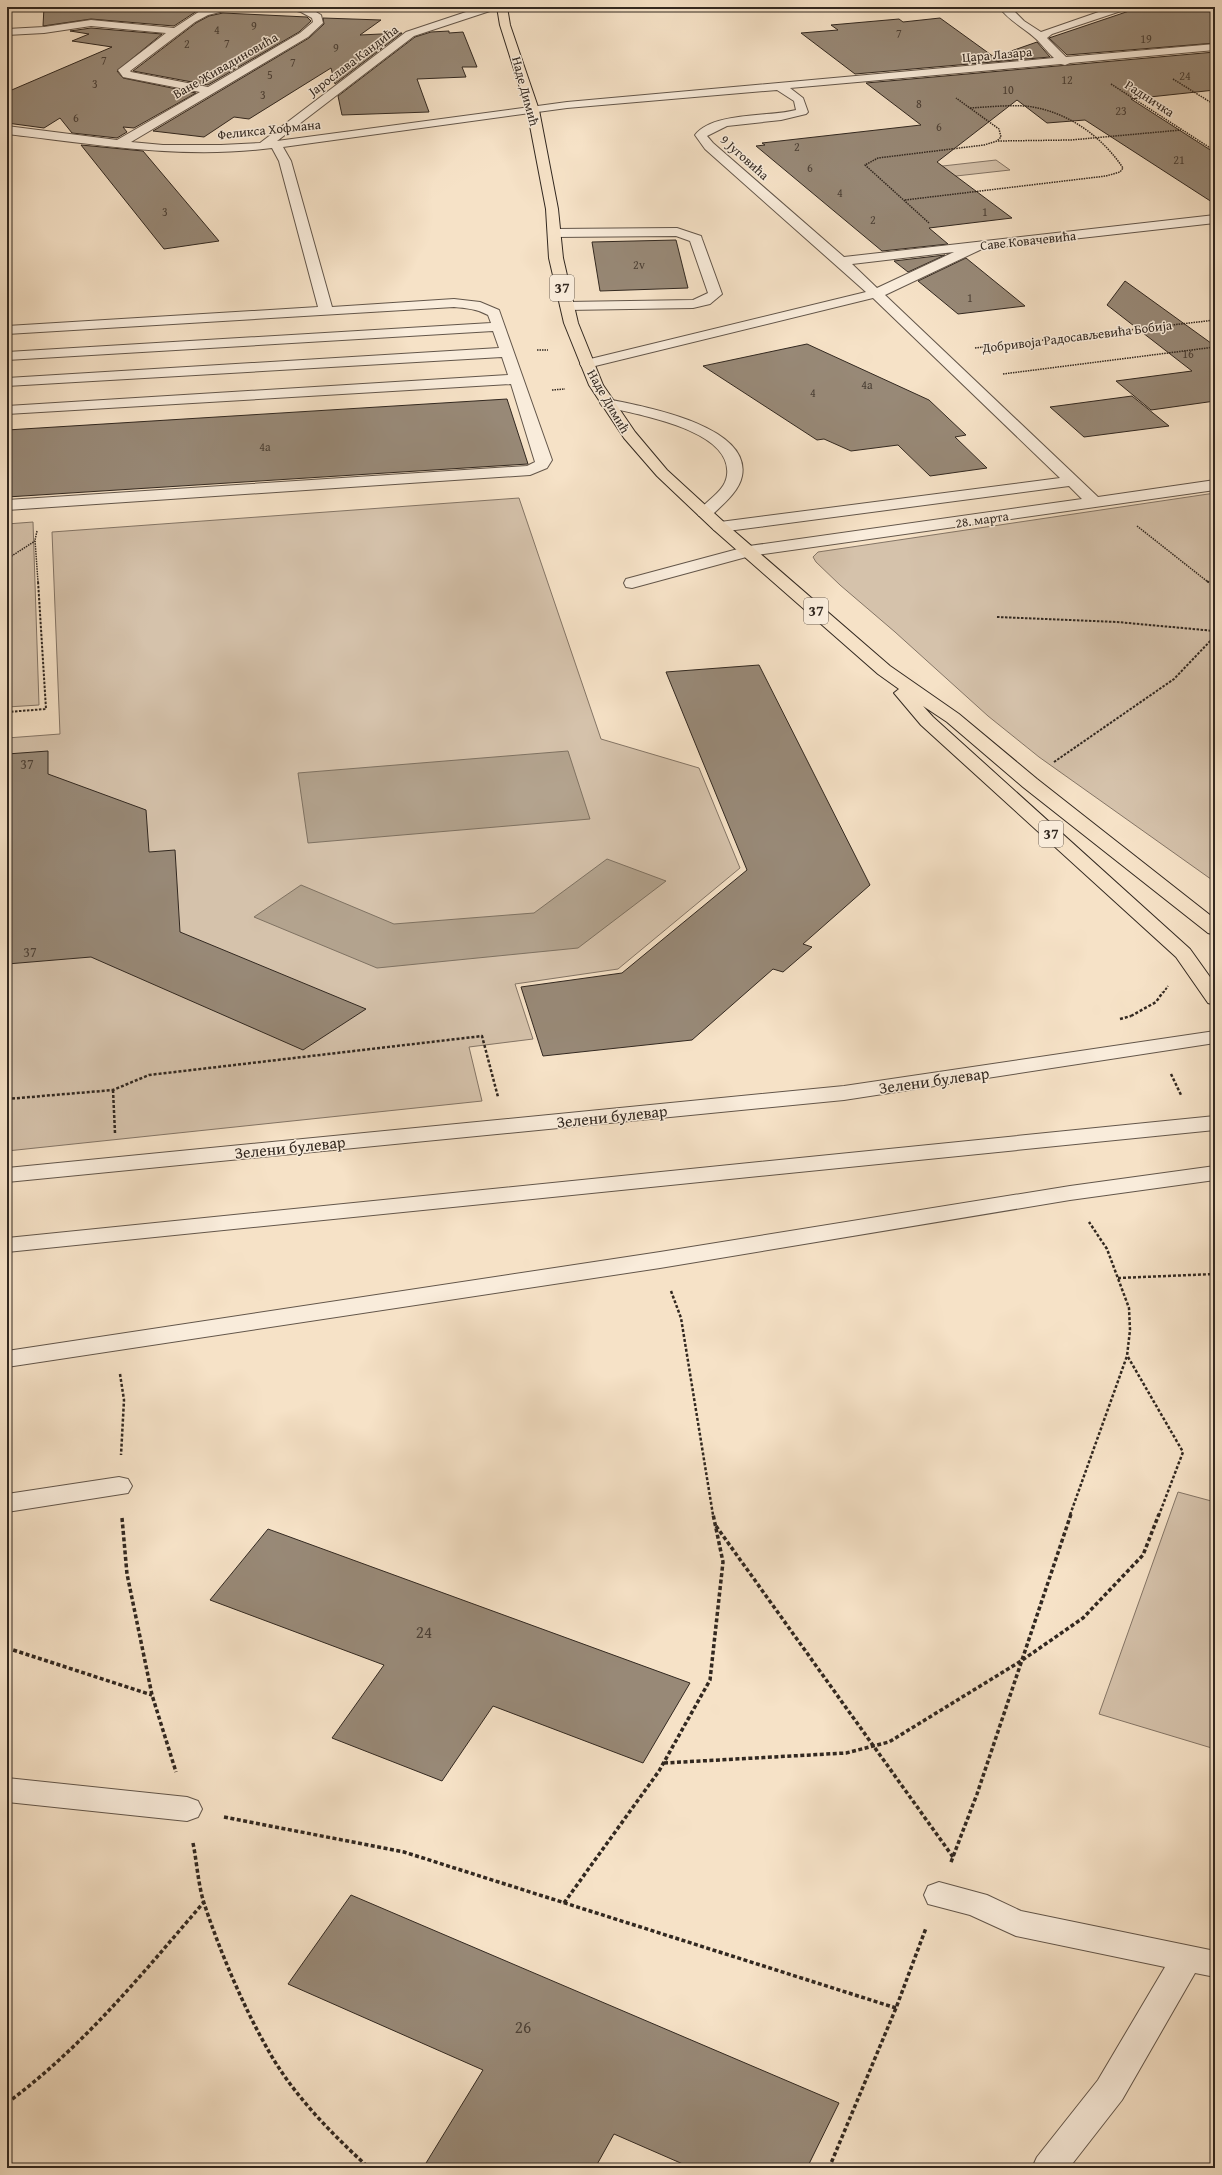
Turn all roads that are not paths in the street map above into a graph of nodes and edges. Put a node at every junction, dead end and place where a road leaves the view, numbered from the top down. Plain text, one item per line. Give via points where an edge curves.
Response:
1 (228, 7) edge
2 (293, 7) edge
3 (492, 7) edge
4 (502, 7) edge
5 (1004, 7) edge
6 (1123, 7) edge
7 (176, 31) junction
8 (7, 32) edge
9 (1041, 37) junction
10 (1215, 47) edge
11 (1070, 61) junction
12 (781, 87) junction
13 (209, 90) junction
14 (533, 110) junction
15 (7, 130) edge
16 (117, 145) junction
17 (269, 145) junction
18 (1215, 219) edge
19 (554, 233) junction
20 (980, 245) junction
21 (841, 261) junction
22 (875, 294) junction
23 (567, 306) junction
24 (326, 311) junction
25 (216, 318) junction
26 (499, 327) junction
27 (7, 330) edge
28 (219, 343) junction
29 (508, 352) junction
30 (7, 356) edge
31 (587, 364) junction
32 (221, 369) junction
33 (516, 379) junction
34 (7, 382) edge
35 (224, 396) junction
36 (607, 403) junction
37 (7, 410) edge
38 (1074, 481) junction
39 (1215, 485) edge
40 (1100, 502) junction
41 (7, 504) edge
42 (705, 513) junction
43 (720, 527) junction
44 (749, 551) junction
45 (632, 583) dead end
46 (884, 670) junction
47 (1215, 929) edge
48 (1215, 999) edge
49 (1215, 1037) edge
50 (1215, 1122) edge
51 (1215, 1173) edge
52 (7, 1175) edge
53 (7, 1245) edge
54 (7, 1359) edge
55 (119, 1486) road end
56 (7, 1503) edge
57 (7, 1790) edge
58 (187, 1809) road end
59 (939, 1895) road end
60 (1201, 1961) edge
61 (1049, 2168) edge

1 - 7 street via 204,13
2 - 13 street, Ване Живадиновића via 317,17 318,23 304,36
3 - 17 street, Јарослава Кандића via 410,34
4 - 14 main road, Наде Димић / 37
5 - 9 street via 1020,23
6 - 9 street via 1048,32
7 - 8 street via 91,23
7 - 13 street via 126,67 124,73
9 - 11 street via 1043,42
10 - 11 street, Цара Лазара
11 - 12 street, Цара Лазара
12 - 14 street, Феликса Хофмана
12 - 21 street, 9 Југовића via 799,100 802,112 728,124 706,129 701,134 709,146
13 - 16 street, Ване Живадиновића
14 - 17 street, Феликса Хофмана
14 - 19 main road, Наде Димић / 37 via 552,209
15 - 16 street, Феликса Хофмана
16 - 17 street, Феликса Хофмана via 177,149
17 - 24 street via 285,161
18 - 20 street, Саве Ковачевића
19 - 23 main road, Наде Димић / 37 via 556,258
19 - 23 street via 677,232 696,239 715,294 705,301 693,304
20 - 21 street, Саве Ковачевића
20 - 22 street
21 - 22 street, 9 Југовића
22 - 31 street
22 - 38 street
23 - 31 main road, Наде Димић / 37
24 - 25 street
24 - 26 street via 473,304 494,313
25 - 27 street
25 - 28 street
26 - 28 street
26 - 29 street
28 - 30 street
28 - 32 street
29 - 32 street
29 - 33 street
31 - 36 main road, Наде Димић / 37
32 - 34 street
32 - 35 street
33 - 35 street
33 - 41 street via 544,460 542,465 535,469
35 - 37 street
36 - 42 main road, Наде Димић / 37 via 643,453
36 - 42 street via 686,424 714,437 730,453 736,464 735,477
38 - 40 street
38 - 43 street
39 - 40 street, 28. марта
40 - 44 street, 28. марта
42 - 43 main road, Наде Димић / 37
43 - 44 main road, Наде Димић / 37
44 - 45 street, 28. марта
44 - 46 main road, Наде Димић / 37
46 - 47 main road, 37 via 953,718 1030,783
46 - 48 main road, 37 via 927,721 1183,953
49 - 52 street, Зелени булевар via 844,1093
50 - 53 street
51 - 54 street
55 - 56 street
57 - 58 street
59 - 60 street via 976,1904 1016,1923
60 - 61 street via 1110,2090

